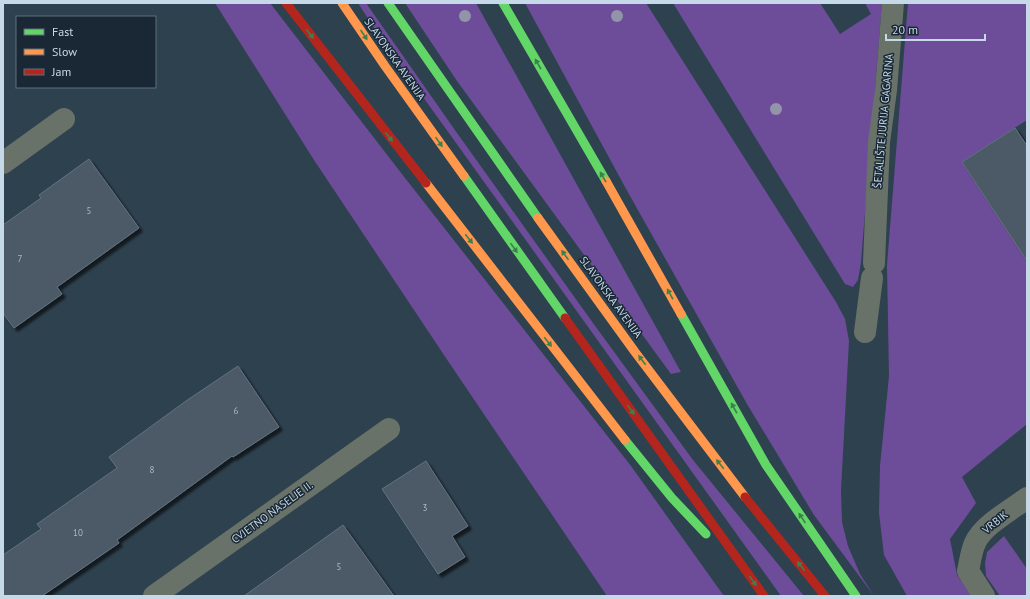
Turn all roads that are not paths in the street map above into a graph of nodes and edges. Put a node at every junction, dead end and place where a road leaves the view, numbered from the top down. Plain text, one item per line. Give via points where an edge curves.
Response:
1 (286, 3) edge
2 (342, 3) edge
3 (388, 3) edge
4 (503, 3) edge
5 (894, 3) edge
6 (64, 119) dead end
7 (3, 163) edge
8 (865, 332) dead end
9 (389, 429) dead end
10 (1027, 498) edge
11 (743, 566) junction
12 (154, 596) edge
13 (764, 596) edge
14 (825, 596) edge
15 (856, 596) edge
16 (984, 596) edge

1 -> 11 main road via 632,449 672,498 708,536
2 -> 11 main road, SLAVONSKA AVENIJA via 434,136
14 -> 3 main road, SLAVONSKA AVENIJA via 721,466 621,333
15 -> 4 main road via 766,465
5 - 8 street, ŠETALIŠTE JURIJA GAGARINA via 879,142 873,271
6 - 7 street
9 - 12 street, CVJETNO NASELJE II.
10 - 16 street, VRBIK via 983,530 975,542 968,571
11 -> 13 main road, SLAVONSKA AVENIJA

